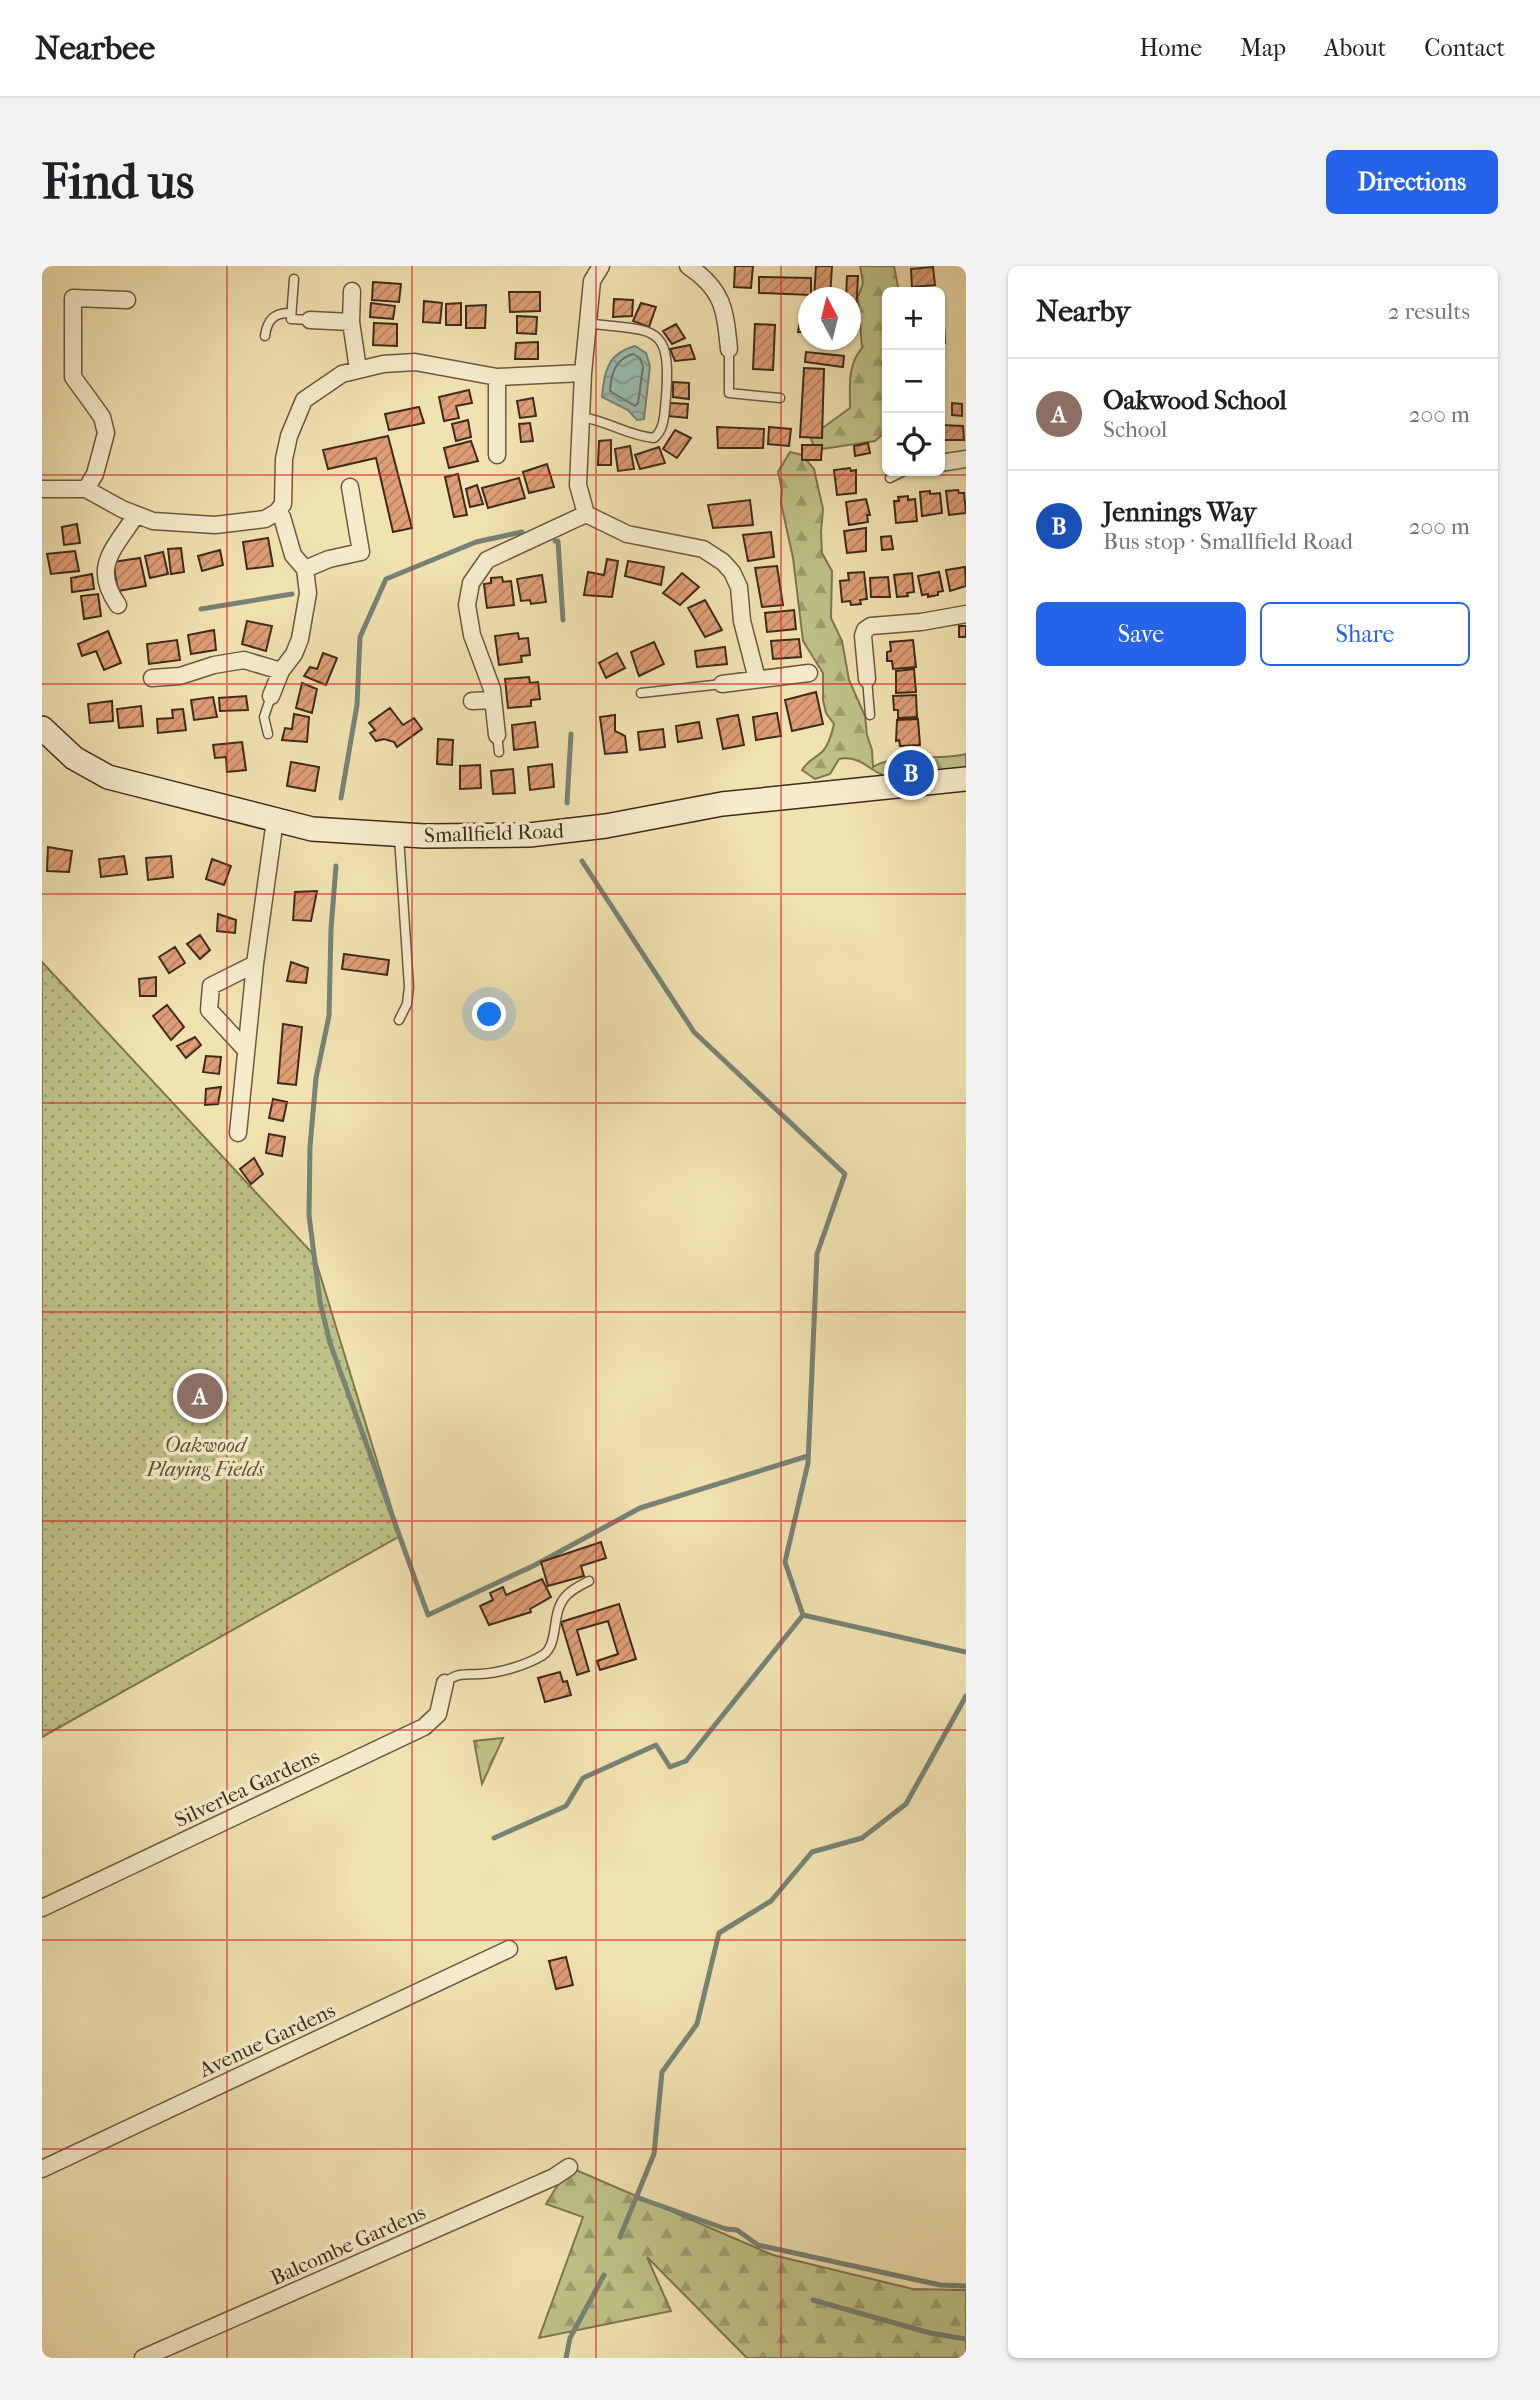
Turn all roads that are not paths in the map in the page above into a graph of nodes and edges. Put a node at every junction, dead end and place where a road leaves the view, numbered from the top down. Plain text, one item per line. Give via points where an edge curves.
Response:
1 (601, 266) edge
2 (688, 266) edge
3 (294, 279) dead end
4 (352, 291) dead end
5 (127, 300) dead end
6 (291, 313) junction
7 (310, 320) joint
8 (351, 322) junction
9 (587, 324) junction
10 (265, 336) dead end
11 (729, 349) joint
12 (358, 369) junction
13 (583, 373) junction
14 (497, 377) junction
15 (780, 398) dead end
16 (581, 417) junction
17 (497, 455) dead end
18 (966, 459) edge
19 (945, 462) edge
20 (894, 476) edge
21 (890, 478) dead end
22 (350, 488) dead end
23 (42, 489) edge
24 (86, 489) junction
25 (277, 512) junction
26 (136, 514) junction
27 (586, 514) junction
28 (305, 569) junction
29 (118, 605) dead end
30 (966, 614) edge
31 (281, 671) junction
32 (809, 673) dead end
33 (152, 678) dead end
34 (757, 679) junction
35 (867, 679) joint
36 (722, 684) joint
37 (641, 693) dead end
38 (271, 696) joint
39 (493, 700) junction
40 (472, 701) dead end
41 (870, 715) dead end
42 (42, 728) edge
43 (268, 734) dead end
44 (498, 744) dead end
45 (966, 779) edge
46 (275, 820) junction
47 (398, 834) junction
48 (255, 964) junction
49 (399, 1020) dead end
50 (246, 1050) junction
51 (237, 1133) dead end
52 (589, 1581) dead end
53 (445, 1683) joint
54 (42, 1908) edge
55 (509, 1948) dead end
56 (569, 2167) dead end
57 (42, 2169) edge
58 (143, 2358) edge

1 - 9 street via 592,281
2 - 11 street via 716,292 726,320
3 - 6 lane
4 - 8 street
5 - 24 street via 73,298 73,377 102,417 106,433
6 - 7 lane via 290,319
6 - 10 lane via 274,315
7 - 8 street
8 - 12 street
9 - 13 street
9 - 16 lane via 649,332 660,338 668,366 663,424 654,438
11 - 15 lane via 729,393
12 - 14 street via 415,362
12 - 25 street via 342,374 304,400 289,436 283,504
13 - 14 street
13 - 16 street
14 - 17 street
16 - 27 street via 578,485
18 - 19 street
20 - 21 lane
22 - 28 street via 361,552
23 - 24 street
24 - 26 street
25 - 26 street via 265,519 215,524 153,521
25 - 28 street via 293,555
26 - 29 street via 104,572 107,589
27 - 34 street via 627,534 703,549 723,562 739,587 742,621
27 - 39 street via 487,560 471,583 467,605 472,635
28 - 31 street via 308,593 303,628
30 - 35 street via 871,626 863,636
31 - 33 street via 244,660 214,665 181,684
31 - 38 street
32 - 34 street
34 - 36 street
35 - 41 lane
36 - 37 lane
38 - 43 lane via 264,717
39 - 40 street
39 - 44 street
42 - 46 street, Smallfield Road via 74,758 108,777
45 - 47 street, Smallfield Road via 722,804 529,835
46 - 47 street, Smallfield Road via 312,829
46 - 48 street
47 - 49 lane via 409,987
48 - 50 street
48 - 50 street via 211,986 209,1010
50 - 51 street
52 - 53 lane via 564,1597 547,1653 512,1667 452,1676
53 - 54 street, Silverlea Gardens via 439,1714 424,1727
55 - 57 street, Avenue Gardens
56 - 58 street, Balcombe Gardens

